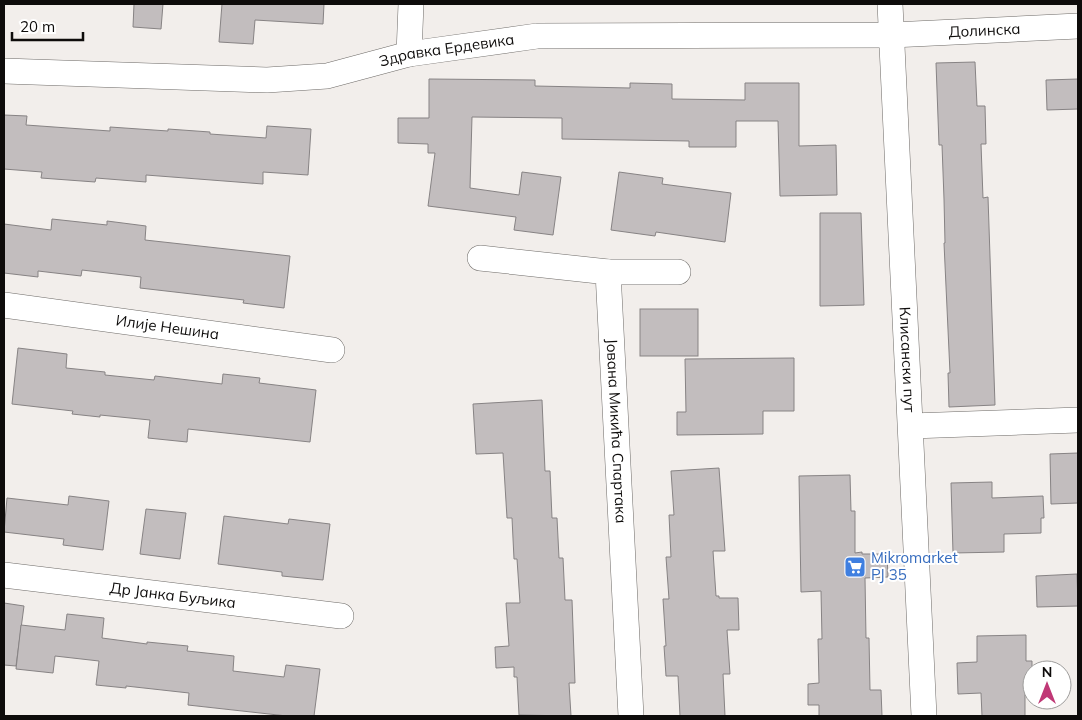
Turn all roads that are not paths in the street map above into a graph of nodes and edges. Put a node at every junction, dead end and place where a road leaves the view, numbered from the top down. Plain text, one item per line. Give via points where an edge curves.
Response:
1 (411, 4) edge
2 (890, 4) edge
3 (1078, 26) edge
4 (892, 35) junction
5 (409, 54) junction
6 (4, 71) edge
7 (480, 258) dead end
8 (608, 272) junction
9 (678, 272) dead end
10 (4, 305) edge
11 (332, 350) dead end
12 (1078, 420) edge
13 (911, 426) junction
14 (4, 575) edge
15 (341, 616) dead end
16 (631, 716) edge
17 (924, 716) edge

1 - 5 street
2 - 4 street, Клисански пут
3 - 4 street, Долинска
4 - 5 street, Здравка Ердевика via 537,36
4 - 13 street, Клисански пут
5 - 6 street, Здравка Ердевика via 326,76 267,80
7 - 8 street
8 - 9 street
8 - 16 street, Јована Микића Спартака
10 - 11 street, Илије Нешина
12 - 13 street
13 - 17 street, Клисански пут
14 - 15 street, Др Јанка Буљика

